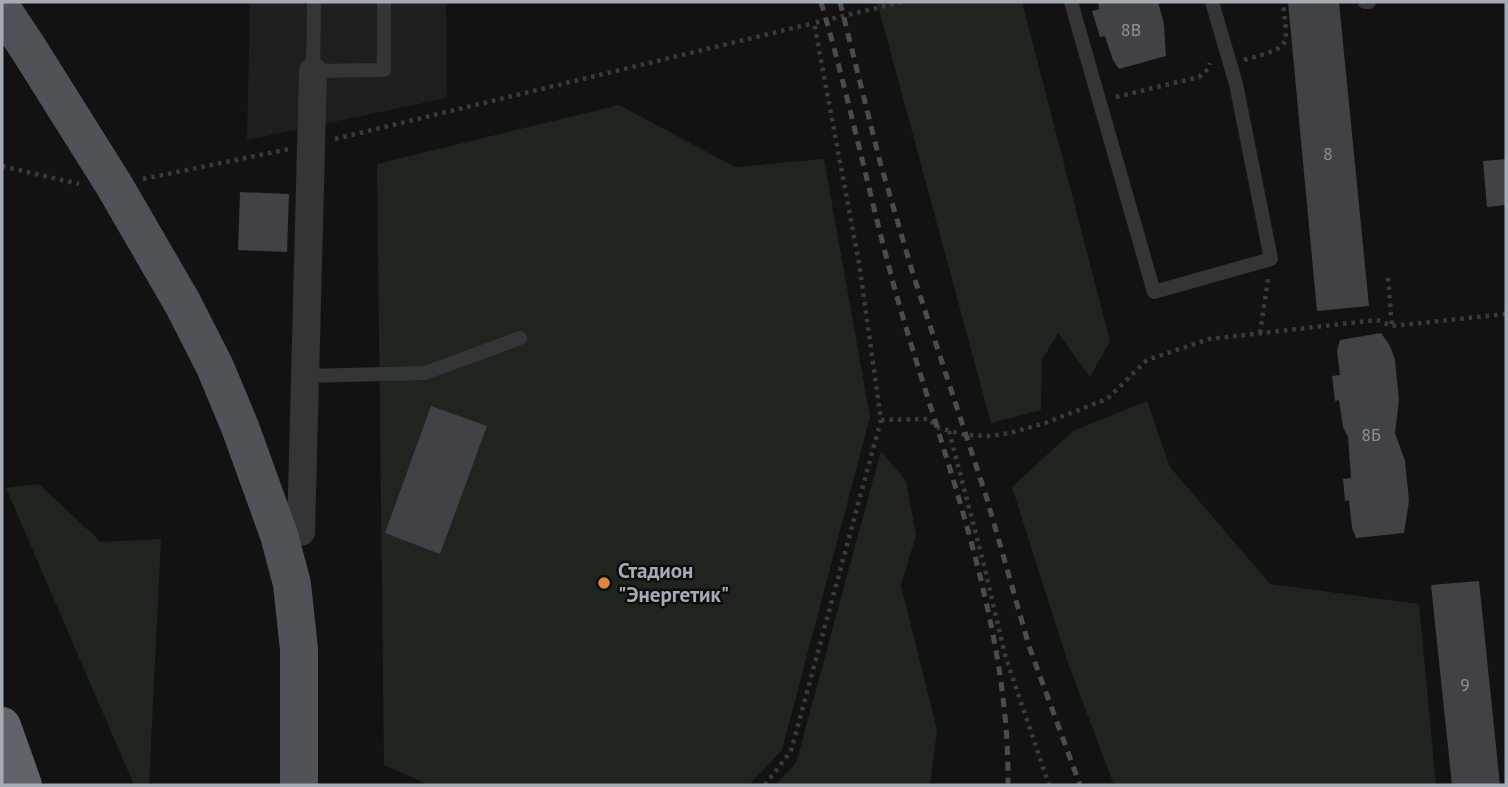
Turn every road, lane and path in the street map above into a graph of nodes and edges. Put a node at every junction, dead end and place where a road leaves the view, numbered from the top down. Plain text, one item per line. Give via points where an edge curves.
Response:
1 (314, 2) edge
2 (384, 2) edge
3 (901, 2) edge
4 (1071, 2) edge
5 (1212, 2) edge
6 (1283, 2) edge
7 (2, 9) edge
8 (814, 23) junction
9 (1210, 60) dead end
10 (1230, 64) junction
11 (313, 72) junction
12 (1109, 99) dead end
13 (311, 145) junction
14 (2, 166) edge
15 (114, 185) junction
16 (1271, 259) junction
17 (1388, 278) dead end
18 (1506, 314) edge
19 (1392, 326) junction
20 (1260, 334) junction
21 (520, 338) dead end
22 (305, 376) junction
23 (881, 420) junction
24 (949, 430) junction
25 (279, 535) junction
26 (2, 726) edge
27 (23, 785) edge
28 (299, 785) edge
29 (765, 785) edge
30 (1049, 785) edge

1 - 11 lane
2 - 11 lane via 383,70
3 - 8 path
4 - 16 lane via 1154,292
5 - 10 lane
6 - 10 path via 1285,43 1277,51
7 - 15 main road
8 - 13 path
8 - 23 path via 859,263
9 - 12 path via 1199,77
10 - 16 lane
11 - 13 street
13 - 15 path
13 - 22 street
14 - 15 path via 74,184
15 - 25 main road via 215,368
16 - 20 path
17 - 19 path
18 - 19 path
19 - 20 path via 1377,320
20 - 24 path via 1209,339 1147,360 1107,399 1045,423 990,436
21 - 22 lane via 425,373
22 - 25 street via 301,532
23 - 24 path via 929,419 936,427
23 - 29 path via 791,751
24 - 30 path via 1005,656
25 - 28 main road via 292,584 299,649
26 - 27 highway

